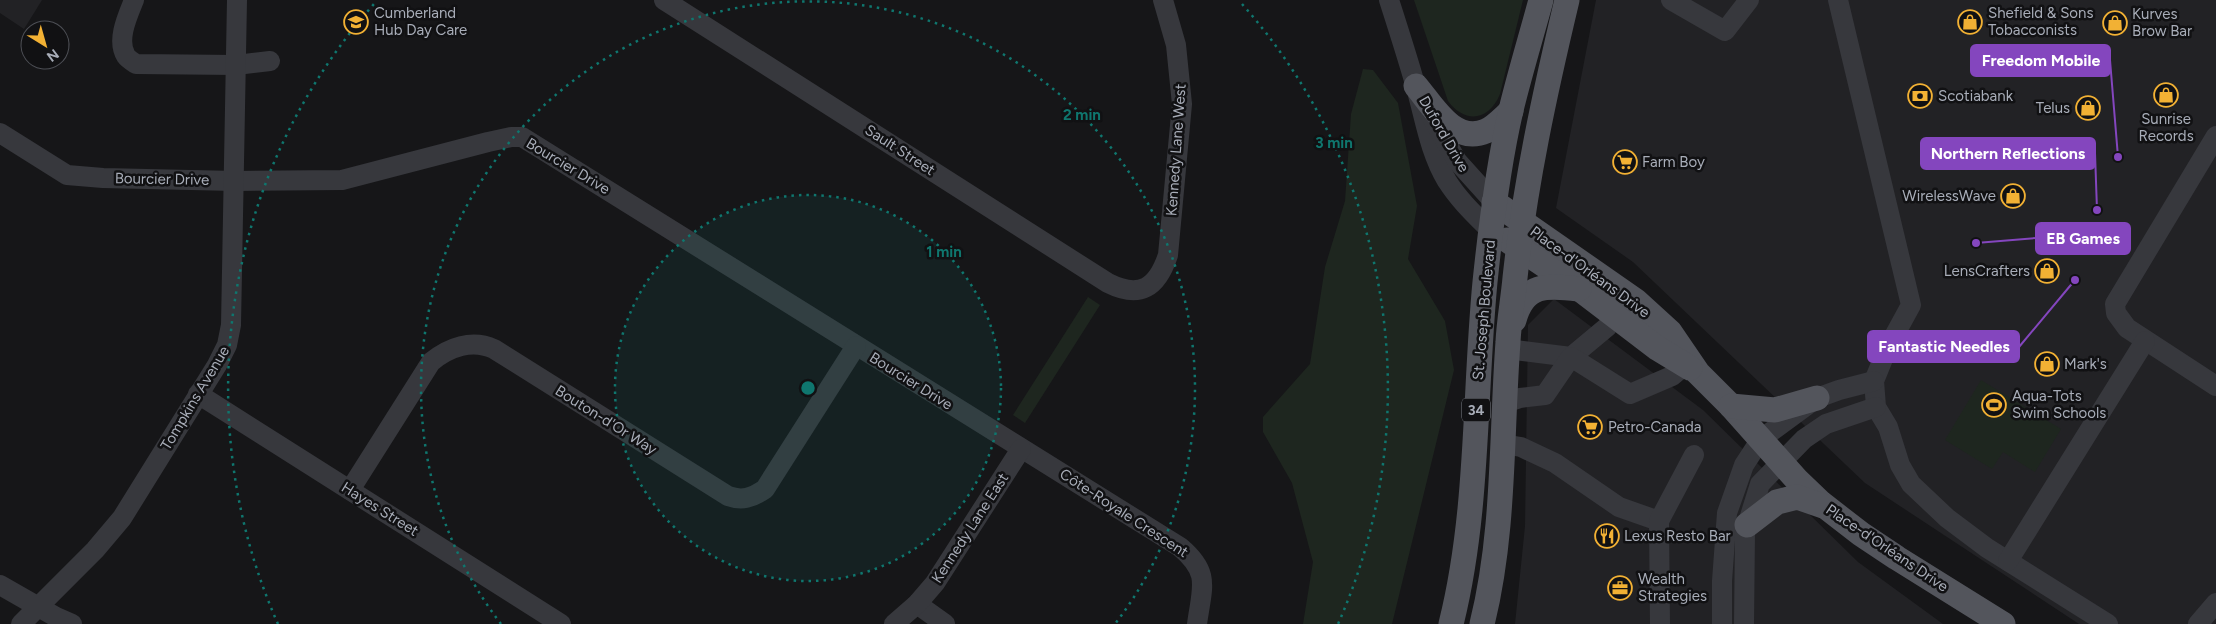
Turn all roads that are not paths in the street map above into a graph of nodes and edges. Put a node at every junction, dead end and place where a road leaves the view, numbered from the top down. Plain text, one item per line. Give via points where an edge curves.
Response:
1 (134, 0) edge
2 (237, 0) edge
3 (664, 0) edge
4 (1163, 0) edge
5 (1390, 0) edge
6 (1541, 0) edge
7 (1567, 0) edge
8 (1671, 0) edge
9 (1749, 0) edge
10 (1838, 0) edge
11 (270, 61) dead end
12 (236, 65) junction
13 (1416, 86) junction
14 (1511, 111) junction
15 (0, 132) edge
16 (2216, 136) edge
17 (235, 181) junction
18 (1494, 202) junction
19 (1490, 230) junction
20 (1520, 235) junction
21 (1139, 290) joint
22 (1581, 290) junction
23 (1615, 316) junction
24 (2145, 341) junction
25 (1507, 345) junction
26 (856, 346) junction
27 (1571, 357) junction
28 (1691, 369) junction
29 (1874, 381) junction
30 (2216, 386) edge
31 (198, 394) junction
32 (1817, 398) junction
33 (1505, 404) junction
34 (1731, 406) junction
35 (1876, 407) junction
36 (1761, 439) junction
37 (1503, 444) junction
38 (1021, 449) junction
39 (1694, 455) dead end
40 (1781, 462) junction
41 (350, 490) junction
42 (1826, 506) junction
43 (1660, 521) junction
44 (1747, 526) junction
45 (2008, 561) junction
46 (0, 585) edge
47 (2216, 603) edge
48 (917, 604) junction
49 (37, 607) junction
50 (21, 624) edge
51 (72, 624) edge
52 (561, 624) edge
53 (894, 624) edge
54 (945, 624) edge
55 (1197, 624) edge
56 (1451, 624) edge
57 (1482, 624) edge
58 (1660, 624) edge
59 (1722, 624) edge
60 (1744, 624) edge
61 (2004, 624) edge
62 (2108, 624) edge
63 (2198, 624) edge

1 - 12 street via 124,28 123,44 126,57 136,64
2 - 12 street, Tompkins Avenue
3 - 21 street, Sault Street via 1108,283 1123,291
4 - 21 street, Kennedy Lane West via 1176,45 1182,104 1168,255 1162,274
5 - 13 street, Duford Drive
6 - 14 main road, St. Joseph Boulevard / 34
7 - 20 main road, St. Joseph Boulevard / 34 via 1544,98
8 - 9 street via 1725,31
10 - 29 street via 1912,304 1887,349
11 - 12 street
12 - 17 street, Tompkins Avenue
13 - 14 main road via 1449,126 1473,135 1487,130
13 - 18 street, Duford Drive via 1457,161
13 - 19 street, Duford Drive via 1435,159 1465,205
14 - 18 main road, St. Joseph Boulevard / 34
15 - 17 street, Bourcier Drive via 67,175
16 - 24 street via 2115,304 2121,322
17 - 26 street, Bourcier Drive via 342,180 511,137 522,137
17 - 31 street, Tompkins Avenue via 232,324 228,345
18 - 19 main road, St. Joseph Boulevard / 34
18 - 20 main road, Place-d'Orléans Drive
19 - 20 main road, Place-d'Orléans Drive
19 - 56 main road, St. Joseph Boulevard / 34 via 1468,534
20 - 22 main road, Place-d'Orléans Drive
20 - 25 main road, St. Joseph Boulevard / 34
20 - 28 main road, Place-d'Orléans Drive via 1636,301 1670,332
22 - 23 main road, Place-d'Orléans Drive
22 - 25 main road via 1552,286 1537,288 1517,309
23 - 27 street via 1607,327
23 - 28 main road, Place-d'Orléans Drive
24 - 30 street
24 - 45 street
25 - 27 street
25 - 33 main road, St. Joseph Boulevard / 34
26 - 38 street, Bourcier Drive
26 - 41 street, Bouton-d'Or Way via 764,489 754,496 739,500 722,494 494,349 472,344 440,354 431,362
27 - 28 street via 1630,394
27 - 33 street via 1546,394
28 - 34 main road, Place-d'Orléans Drive
29 - 32 street
29 - 35 street
31 - 41 street, Hayes Street
31 - 49 street, Tompkins Avenue via 122,518 95,550
32 - 34 main road via 1774,410
32 - 36 street
33 - 37 main road, St. Joseph Boulevard / 34
34 - 36 main road, Place-d'Orléans Drive
35 - 40 street via 1826,424 1804,439
35 - 45 street via 1888,427 1900,465 1911,484 1947,518
36 - 40 main road, Place-d'Orléans Drive
36 - 59 street via 1744,465 1728,513
37 - 43 street via 1521,447 1556,463 1619,507
37 - 57 main road, St. Joseph Boulevard / 34 via 1494,563
38 - 48 street, Kennedy Lane East via 949,564
38 - 55 street, Côte-Royale Crescent via 1193,558 1201,572 1202,585
39 - 43 street
40 - 42 main road, Place-d'Orléans Drive
40 - 44 street via 1760,484
41 - 52 street, Hayes Street
42 - 44 main road via 1797,497 1777,502
42 - 61 main road, Place-d'Orléans Drive via 1897,558
43 - 58 street
44 - 60 street
45 - 62 street
46 - 49 street
47 - 63 street
48 - 53 street, Kennedy Lane East
48 - 54 street
49 - 50 street, Tompkins Avenue
49 - 51 street

